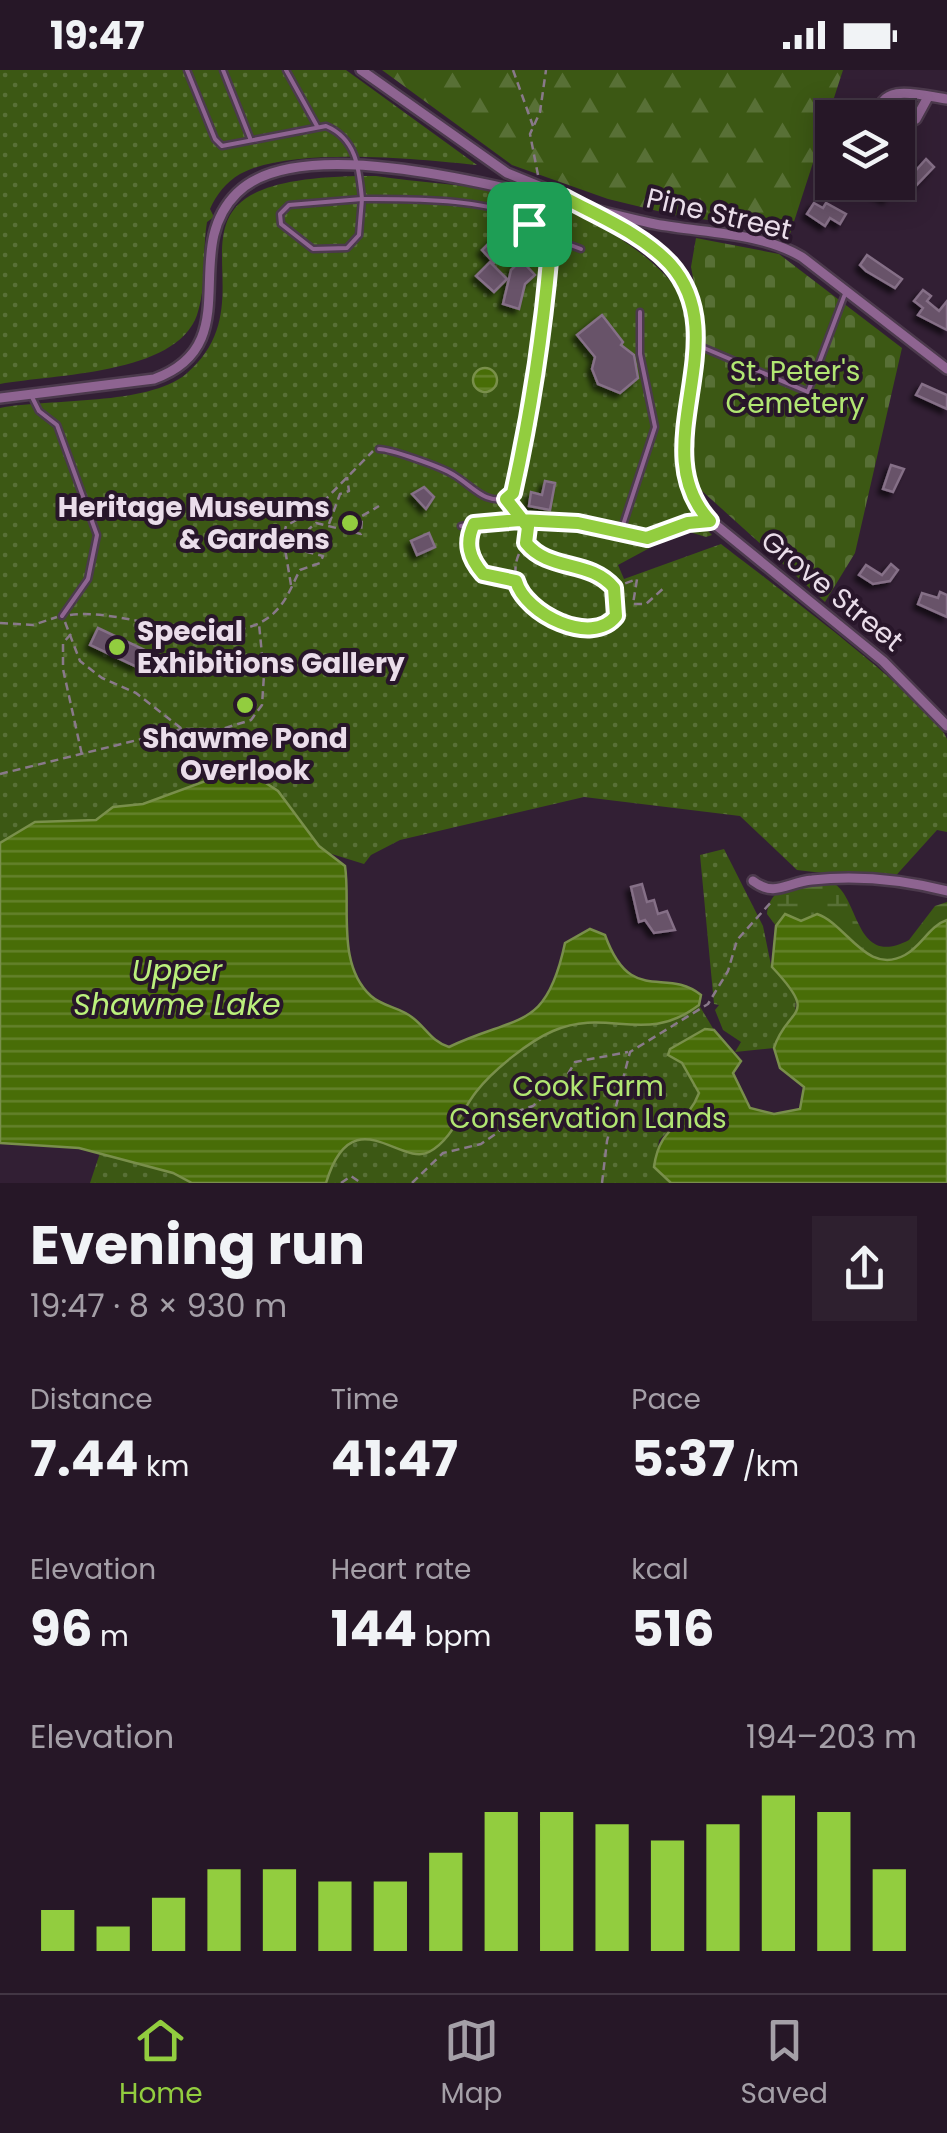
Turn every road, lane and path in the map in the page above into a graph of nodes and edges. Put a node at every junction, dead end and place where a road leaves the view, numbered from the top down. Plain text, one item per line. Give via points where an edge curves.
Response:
1 (187, 70) edge
2 (223, 70) edge
3 (286, 70) edge
4 (361, 70) edge
5 (513, 70) edge
6 (546, 70) edge
7 (928, 97) junction
8 (947, 99) edge
9 (884, 100) edge
10 (915, 120) edge
11 (317, 126) junction
12 (533, 127) junction
13 (250, 138) junction
14 (359, 166) junction
15 (540, 184) junction
16 (565, 198) junction
17 (362, 199) junction
18 (529, 224) junction
19 (557, 225) junction
20 (566, 242) junction
21 (581, 248) dead end
22 (550, 250) junction
23 (845, 294) junction
24 (640, 312) dead end
25 (697, 345) junction
26 (947, 369) edge
27 (808, 392) junction
28 (31, 395) junction
29 (817, 396) dead end
30 (0, 398) edge
31 (378, 449) joint
32 (347, 476) junction
33 (379, 506) dead end
34 (520, 520) junction
35 (710, 521) junction
36 (474, 524) junction
37 (328, 526) junction
38 (461, 526) dead end
39 (626, 534) junction
40 (526, 543) junction
41 (516, 581) junction
42 (666, 586) dead end
43 (291, 587) junction
44 (614, 588) junction
45 (62, 616) junction
46 (0, 624) edge
47 (259, 624) junction
48 (72, 632) junction
49 (947, 726) edge
50 (182, 728) junction
51 (82, 755) junction
52 (0, 774) edge
53 (753, 881) dead end
54 (785, 888) junction
55 (947, 891) edge
56 (630, 1052) junction
57 (341, 1183) edge
58 (361, 1183) edge
59 (412, 1183) edge
60 (602, 1183) edge

1 - 13 lane via 218,143 232,146
2 - 13 lane
3 - 11 lane
4 - 15 street via 507,173
5 - 12 path
6 - 12 path
7 - 8 street
7 - 9 street via 901,92
7 - 10 street
11 - 13 lane
11 - 14 lane via 339,132
12 - 15 path
14 - 16 street
14 - 17 lane
14 - 28 street via 282,170 254,180 227,204 210,238 208,322 177,371
15 - 16 street
16 - 19 lane
16 - 23 street, Pine Street via 652,223 776,245
16 - 25 street, Grove Street via 667,261 692,299
17 - 17 lane via 359,235 347,248 313,249 281,224 280,214 290,204
17 - 18 lane via 447,203 513,213
18 - 19 lane
18 - 22 lane via 527,236
19 - 20 lane
20 - 21 lane
20 - 22 lane
22 - 31 lane via 542,344 510,498 484,498 454,475 396,449
23 - 26 street, Pine Street
23 - 27 lane
24 - 39 lane via 640,354 655,427 622,528
25 - 27 lane
25 - 35 street, Grove Street via 684,468 692,500
27 - 29 lane
28 - 30 street
28 - 45 lane via 57,425 97,535 88,579
31 - 32 path
32 - 37 path via 350,491 340,494
32 - 43 path via 317,508 286,526
33 - 37 path via 362,516 361,534
34 - 36 lane
34 - 39 lane
34 - 40 path via 528,527
35 - 39 lane via 647,538
35 - 49 street, Grove Street via 883,661
36 - 38 lane
36 - 41 path via 468,548 474,564 483,574
37 - 43 path via 309,529 328,544 302,546 323,556 300,570
40 - 41 path via 516,555
40 - 44 path via 544,558 603,575
41 - 44 path via 540,610 596,631 616,616
42 - 44 path via 646,604 634,604 637,579
43 - 47 path
45 - 46 path via 33,625
45 - 47 path via 106,612 203,632
45 - 48 path
47 - 50 path via 262,705 251,720 222,729
48 - 50 path via 80,661
48 - 51 path via 63,643 63,669
50 - 51 path
51 - 52 path
53 - 54 street via 765,890
54 - 55 street via 810,880 902,880
54 - 56 path via 737,940 719,991 699,1013
56 - 59 path via 575,1062 497,1133 443,1154
56 - 60 path
57 - 58 path via 351,1176

